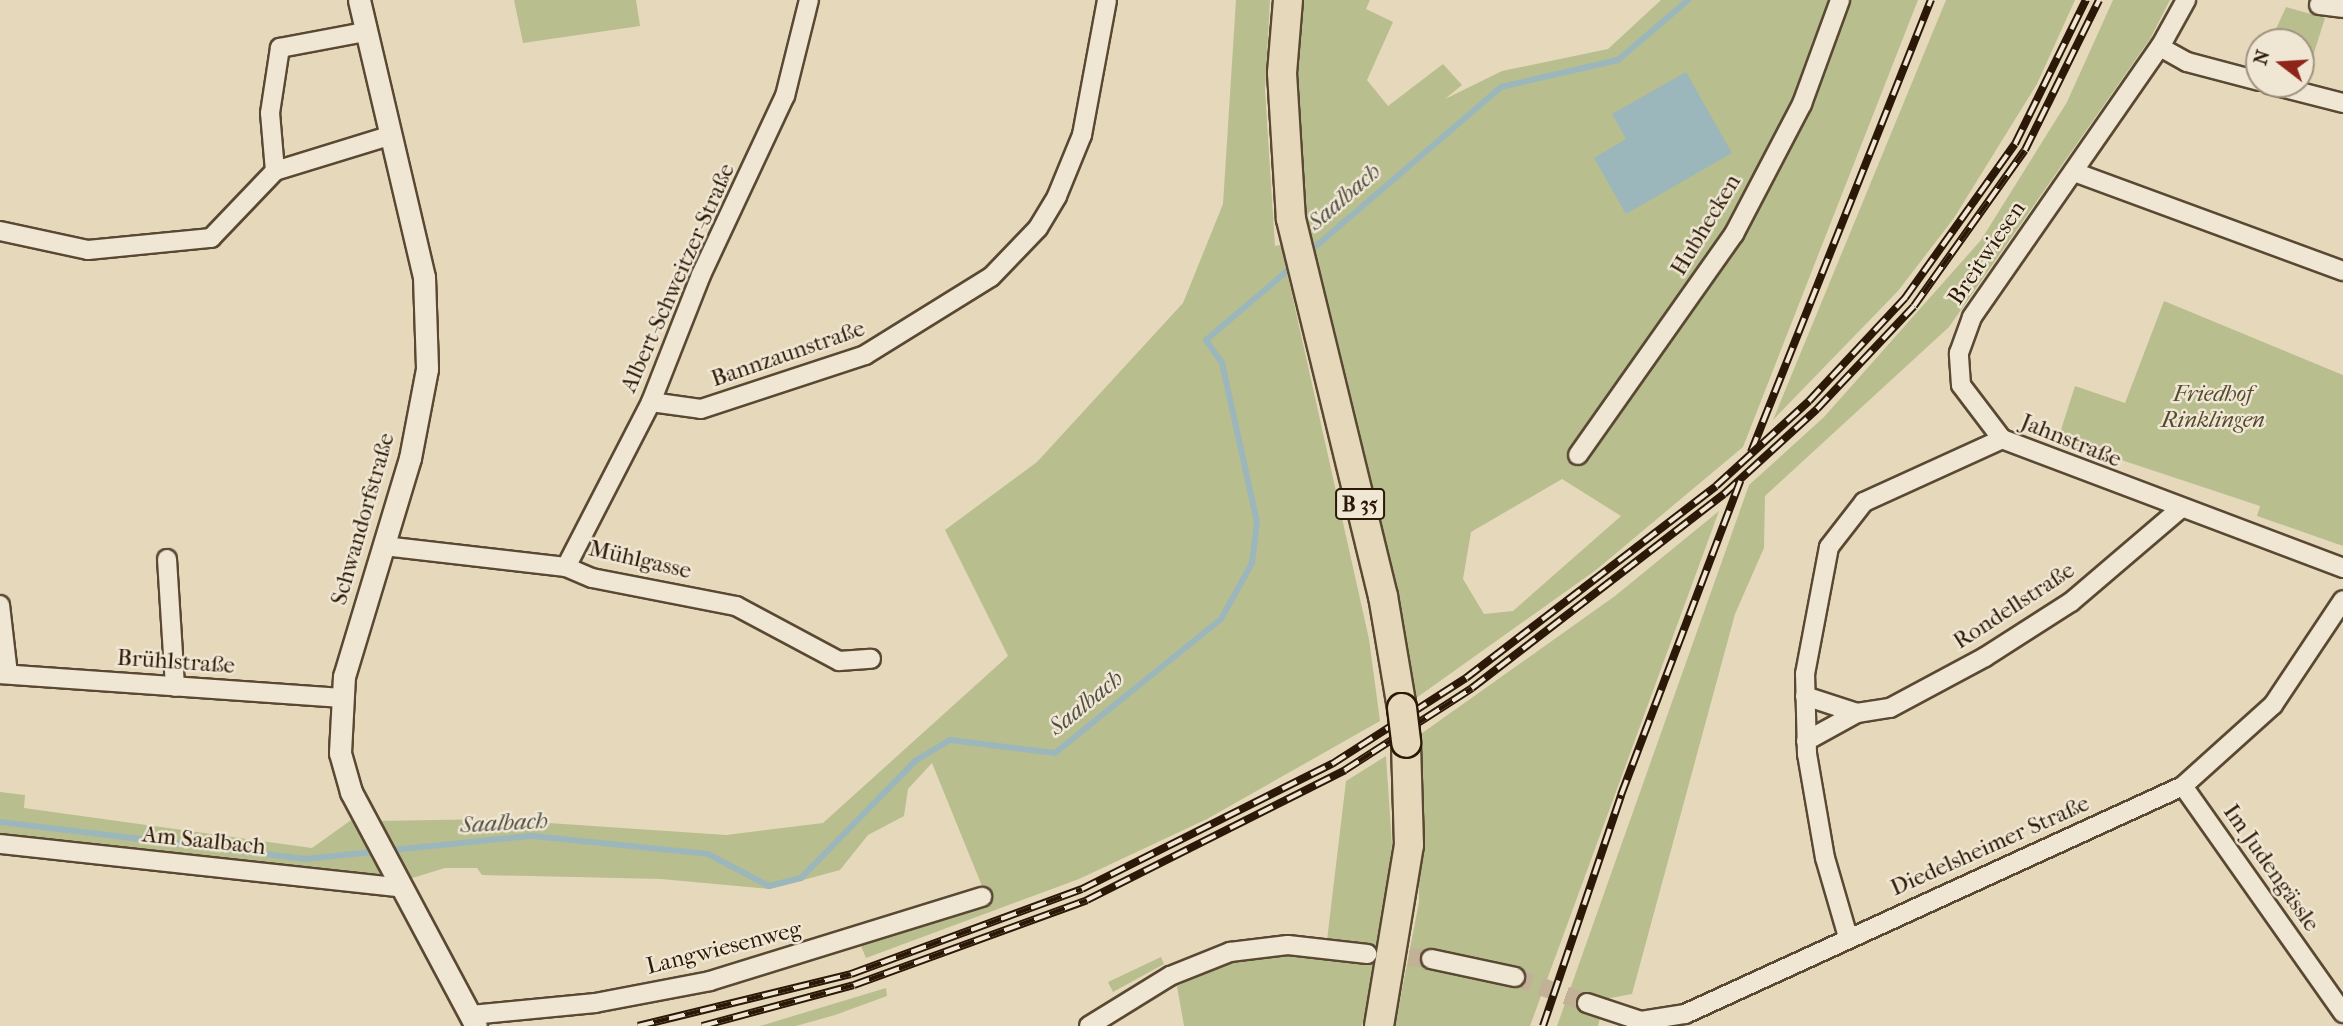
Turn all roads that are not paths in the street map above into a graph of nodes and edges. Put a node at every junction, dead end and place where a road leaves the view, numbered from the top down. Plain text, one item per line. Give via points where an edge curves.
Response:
1 (359, 0) edge
2 (809, 0) edge
3 (824, 0) edge
4 (1107, 0) edge
5 (1288, 0) edge
6 (1840, 0) edge
7 (2186, 0) edge
8 (2318, 6) edge
9 (2343, 8) edge
10 (808, 21) junction
11 (365, 32) junction
12 (2160, 47) junction
13 (2245, 77) edge
14 (2315, 96) edge
15 (2343, 103) edge
16 (392, 135) junction
17 (275, 171) junction
18 (2074, 172) junction
19 (0, 231) edge
20 (2343, 271) edge
21 (651, 402) junction
22 (2002, 439) junction
23 (1578, 456) dead end
24 (2180, 509) junction
25 (384, 546) junction
26 (167, 559) dead end
27 (566, 567) junction
28 (2343, 568) edge
29 (2343, 600) edge
30 (0, 605) edge
31 (872, 659) dead end
32 (4, 674) edge
33 (175, 687) junction
34 (1805, 695) junction
35 (340, 698) junction
36 (1857, 713) junction
37 (1806, 741) junction
38 (2183, 786) junction
39 (0, 844) edge
40 (402, 888) junction
41 (982, 897) dead end
42 (1848, 937) junction
43 (1367, 954) tunnel mouth
44 (1431, 959) tunnel mouth
45 (1515, 977) tunnel mouth
46 (1587, 1003) tunnel mouth
47 (2343, 1013) edge
48 (473, 1021) edge
49 (1627, 1022) edge
50 (1089, 1026) edge
51 (1379, 1026) edge

1 - 11 street, Schwandorfstraße
2 - 10 street, Albert-Schweitzer-Straße
3 - 10 street
4 - 21 street, Bannzaunstraße via 1082,135 1057,197 1038,228 991,277 865,355 701,410
5 - 51 main road, B 35, bridge via 1282,73 1291,219 1307,301 1383,596 1406,743 1409,845
6 - 23 street, Hubhecken via 1802,104 1734,234
7 - 12 street, Breitwiesen
8 - 9 street
10 - 21 street, Albert-Schweitzer-Straße via 785,96 701,275
11 - 16 street, Schwandorfstraße
11 - 17 street via 280,48 270,113
12 - 13 street via 2186,62
12 - 18 street, Breitwiesen
14 - 15 street
16 - 17 street
16 - 25 street, Schwandorfstraße via 425,277 427,330 420,414
17 - 19 street via 211,238 88,250
18 - 20 street
18 - 22 street, Breitwiesen via 1972,317 1959,353 1967,398
21 - 27 street, Albert-Schweitzer-Straße
22 - 24 street, Jahnstraße
22 - 34 street, Jahnstraße via 1864,502 1837,529 1815,597
24 - 28 street, Jahnstraße
24 - 36 street, Rondellstraße via 2071,602 1985,657 1890,708
25 - 27 street, Mühlgasse
25 - 35 street, Schwandorfstraße
26 - 33 street
27 - 31 street, Mühlgasse via 592,578 736,606 839,661
29 - 38 street, Diedelsheimer Straße via 2273,705
30 - 32 street, Brühlstraße
32 - 33 street, Brühlstraße
33 - 35 street, Brühlstraße
34 - 36 street
34 - 37 street, Jahnstraße
35 - 40 street, Schwandorfstraße via 340,753 366,821
36 - 37 street
37 - 42 street, Jahnstraße via 1825,858
38 - 42 street, Diedelsheimer Straße
38 - 47 street, Im Judengässle
39 - 40 street, Am Saalbach
40 - 48 street, Schwandorfstraße
41 - 48 street, Langwiesenweg via 710,981
42 - 49 street, Diedelsheimer Straße via 1685,1014
43 - 50 street via 1288,944 1230,952 1170,976
44 - 45 street
46 - 49 street, Diedelsheimer Straße

